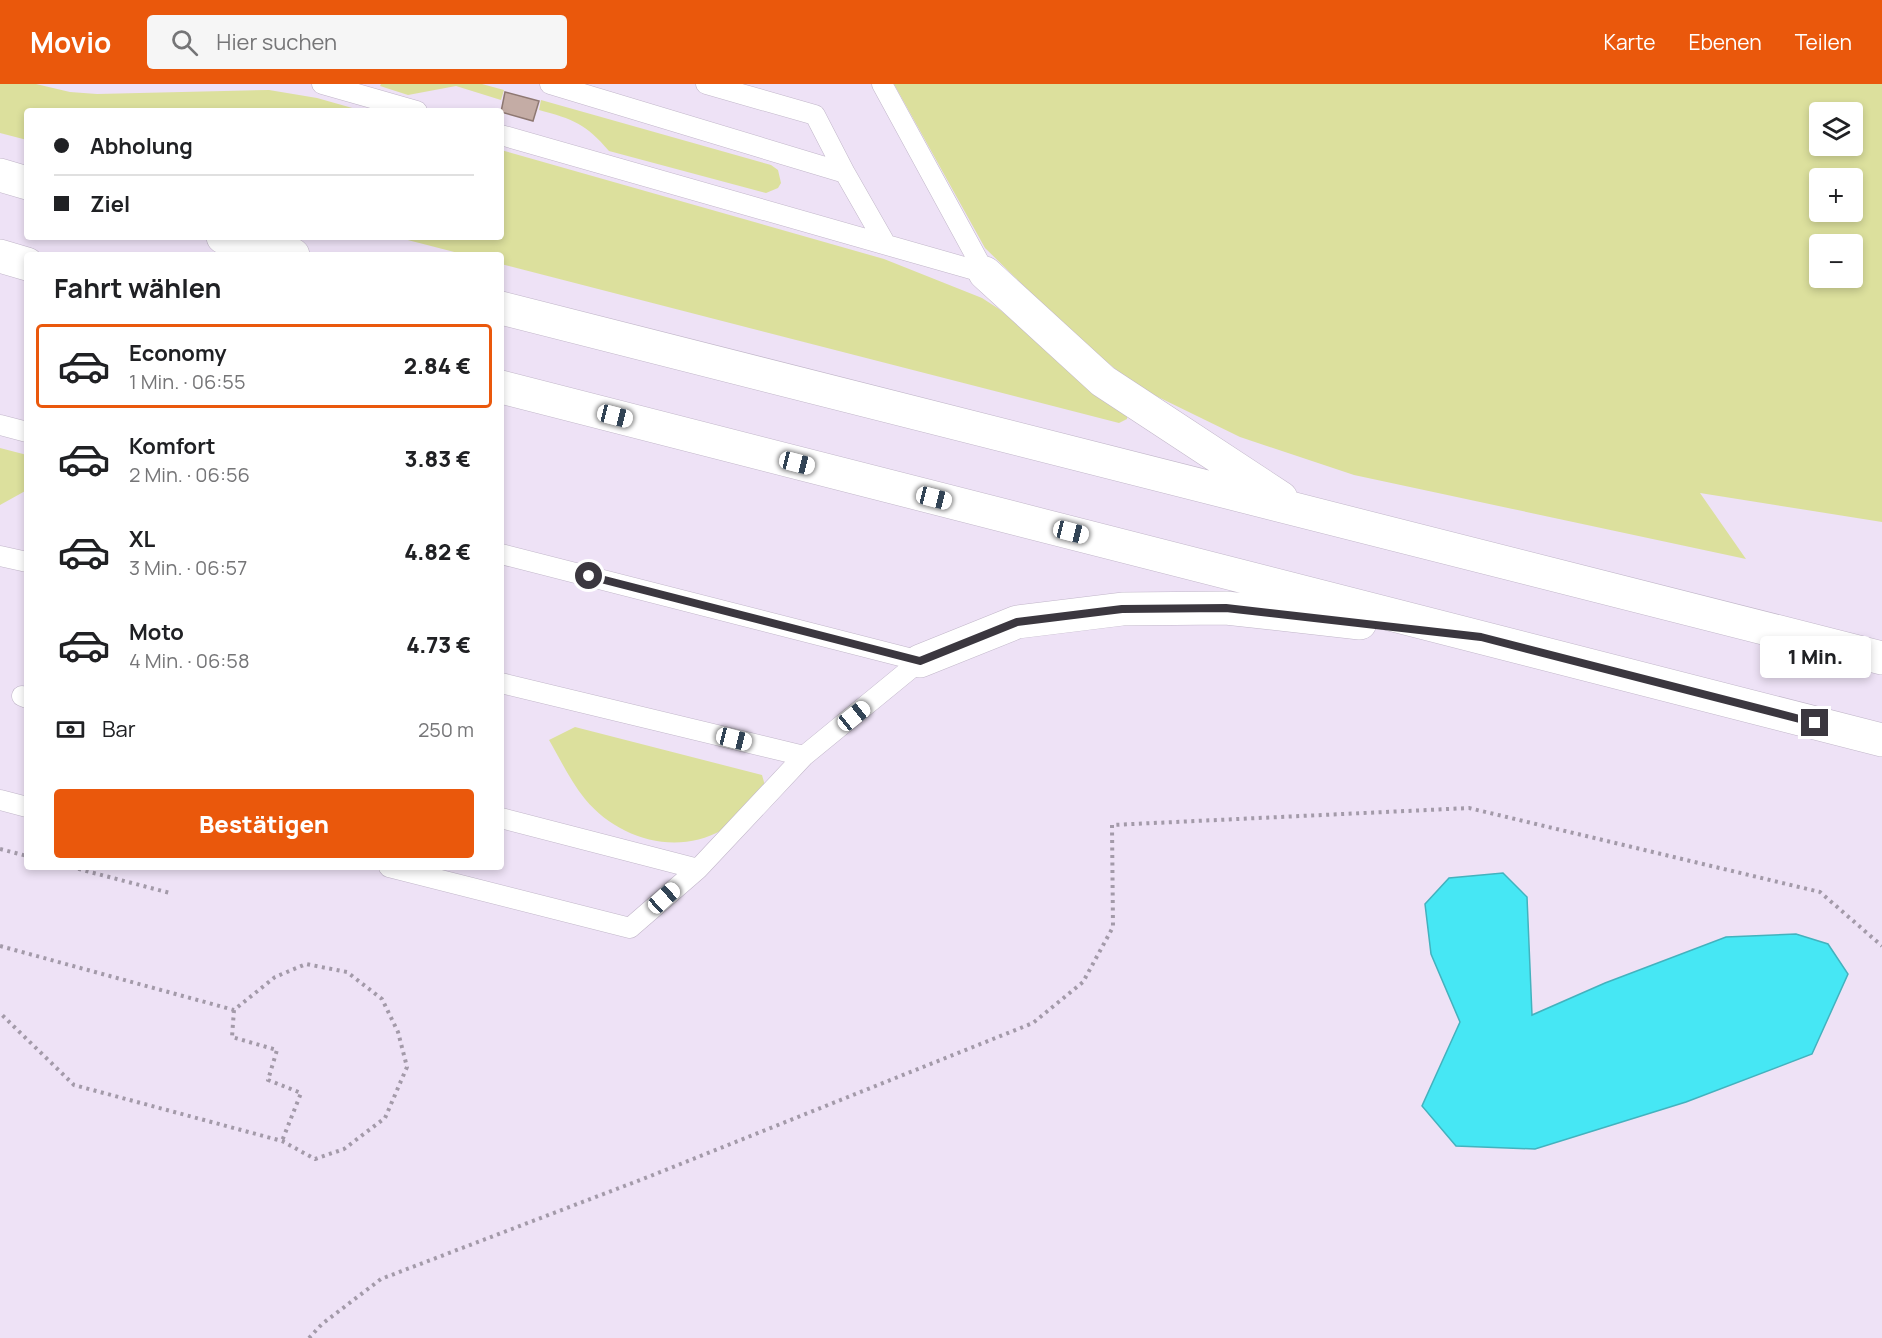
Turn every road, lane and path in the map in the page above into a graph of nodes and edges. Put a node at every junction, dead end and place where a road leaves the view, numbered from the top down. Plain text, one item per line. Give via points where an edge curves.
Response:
1 (322, 84) edge
2 (550, 84) edge
3 (706, 84) edge
4 (882, 84) edge
5 (406, 108) edge
6 (504, 136) edge
7 (845, 172) junction
8 (0, 175) edge
9 (24, 182) edge
10 (235, 240) edge
11 (885, 243) junction
12 (281, 252) edge
13 (0, 256) edge
14 (24, 263) edge
15 (985, 273) junction
16 (504, 309) edge
17 (504, 388) edge
18 (0, 425) edge
19 (24, 431) edge
20 (1303, 512) junction
21 (504, 555) edge
22 (0, 556) edge
23 (24, 561) edge
24 (1481, 637) junction
25 (1882, 658) edge
26 (920, 661) junction
27 (504, 684) edge
28 (1882, 740) edge
29 (804, 756) junction
30 (0, 800) edge
31 (24, 806) edge
32 (504, 819) edge
33 (0, 849) edge
34 (24, 855) edge
35 (698, 869) junction
36 (82, 870) edge
37 (401, 870) edge
38 (170, 893) dead end
39 (0, 945) edge
40 (1882, 946) edge
41 (234, 1010) junction
42 (0, 1012) edge
43 (282, 1142) junction
44 (309, 1338) edge

1 - 5 lane
2 - 7 lane
3 - 7 lane via 815,115
4 - 15 lane
6 - 11 lane
7 - 11 lane
8 - 9 highway
10 - 12 highway
11 - 15 lane
13 - 14 highway
15 - 20 highway via 1103,381
16 - 20 highway
17 - 24 highway
18 - 19 lane
20 - 25 highway
21 - 26 lane
22 - 23 lane
24 - 26 highway via 1226,608 1122,609 1017,622
24 - 28 highway
26 - 29 lane
27 - 29 lane
29 - 35 lane
30 - 31 lane
32 - 35 lane
33 - 34 path
35 - 37 lane via 630,928
36 - 38 path
39 - 41 path
40 - 44 path via 1820,892 1469,808 1112,825 1113,927 1083,982 1033,1023 381,1279
41 - 43 path via 232,1037 277,1050 268,1080 301,1093
41 - 43 path via 275,977 306,964 347,972 382,999 398,1032 407,1067 385,1119 344,1149 315,1159
42 - 43 path via 74,1085

